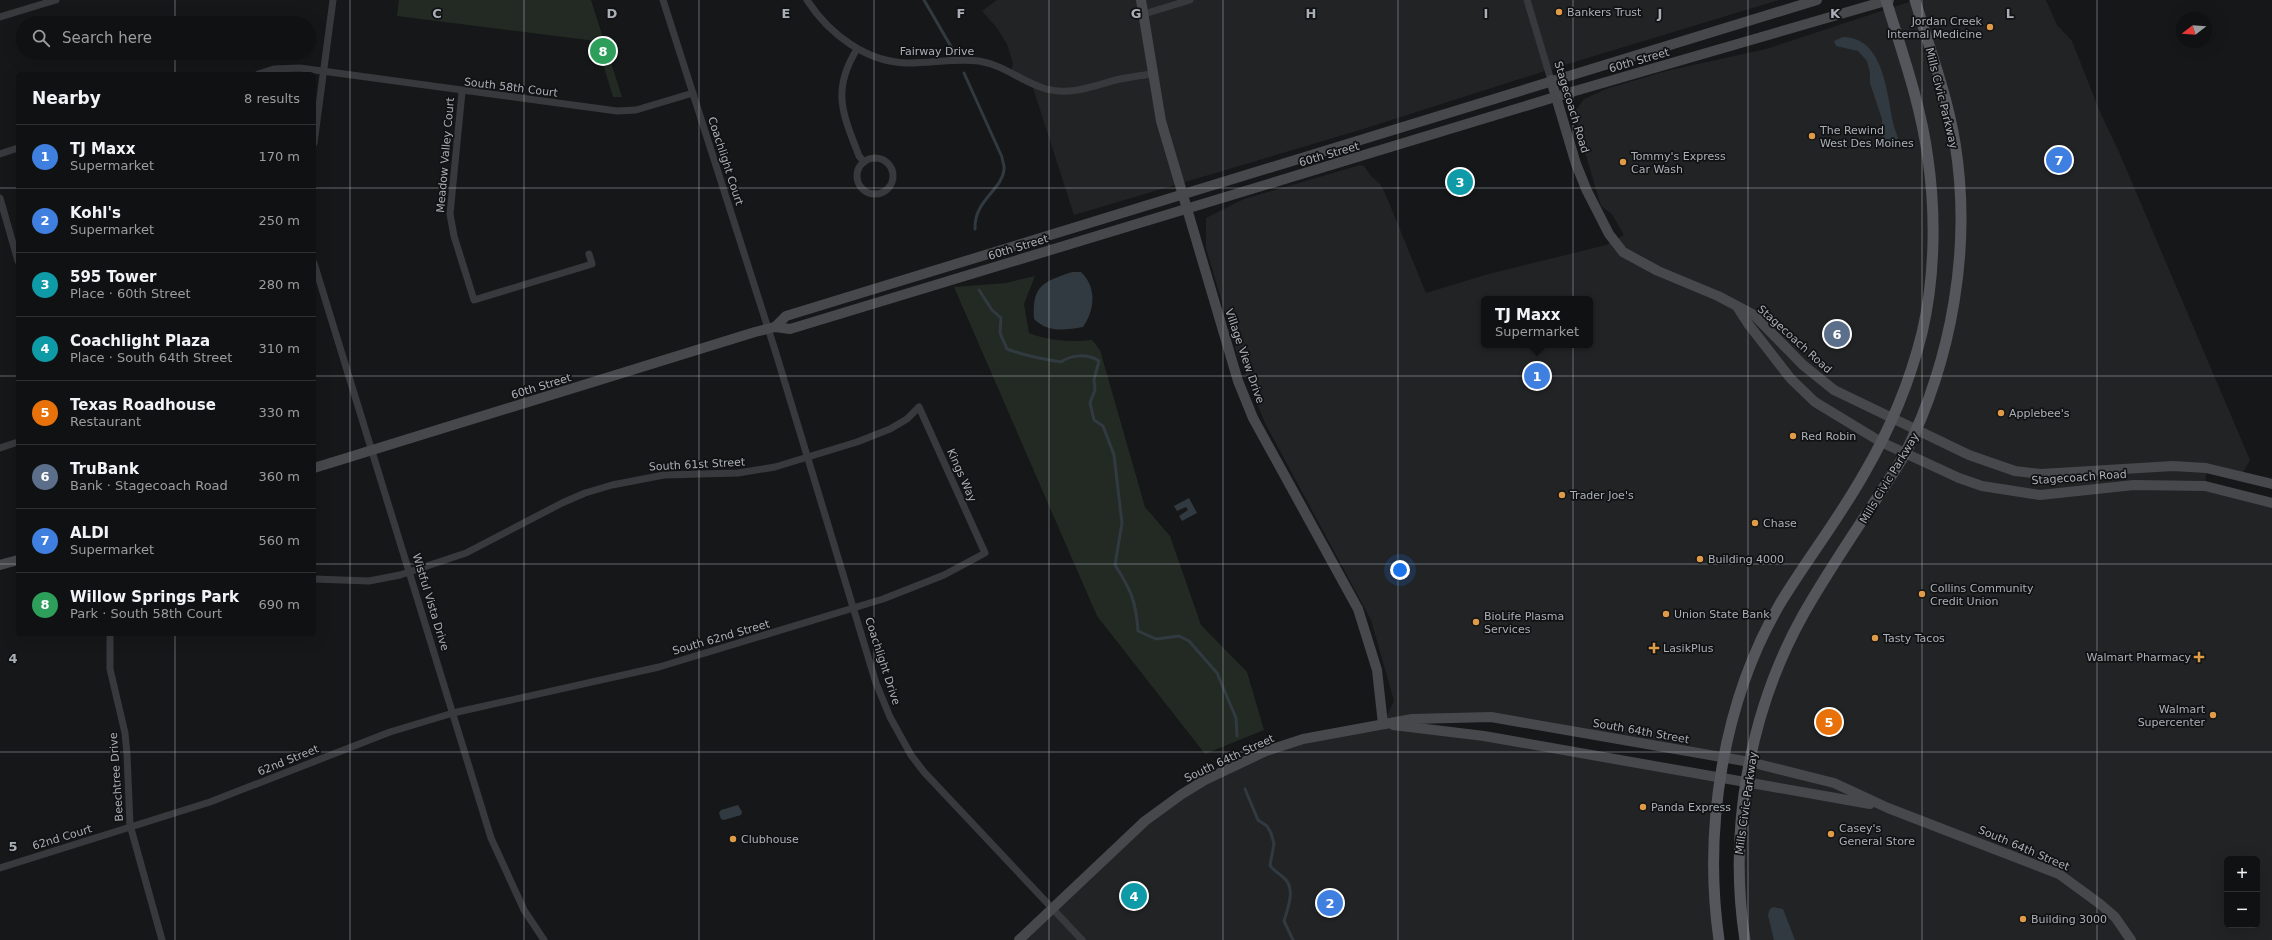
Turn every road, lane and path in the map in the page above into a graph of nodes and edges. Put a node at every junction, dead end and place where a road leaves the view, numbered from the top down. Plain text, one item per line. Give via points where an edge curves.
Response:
1 (56, 0) edge
2 (333, 0) edge
3 (663, 0) edge
4 (807, 0) edge
5 (1141, 0) edge
6 (1190, 0) edge
7 (1527, 0) edge
8 (1817, 0) edge
9 (1887, 0) edge
10 (1915, 0) edge
11 (1144, 14) junction
12 (0, 17) edge
13 (857, 49) junction
14 (324, 71) junction
15 (266, 72) edge
16 (1153, 74) junction
17 (1551, 80) junction
18 (462, 92) junction
19 (693, 93) junction
20 (1556, 97) junction
21 (316, 129) edge
22 (16, 149) edge
23 (0, 154) edge
24 (864, 162) junction
25 (1182, 193) junction
26 (0, 198) edge
27 (1187, 208) junction
28 (589, 254) dead end
29 (16, 255) edge
30 (316, 269) edge
31 (1737, 306) junction
32 (771, 328) junction
33 (919, 407) joint
34 (1893, 417) junction
35 (1918, 429) junction
36 (1881, 442) junction
37 (16, 443) edge
38 (0, 448) edge
39 (372, 450) junction
40 (1905, 454) junction
41 (808, 457) junction
42 (316, 467) edge
43 (2272, 484) edge
44 (2272, 503) edge
45 (985, 553) joint
46 (16, 561) edge
47 (0, 565) edge
48 (410, 572) junction
49 (316, 579) edge
50 (854, 608) junction
51 (110, 636) edge
52 (454, 713) junction
53 (1383, 724) junction
54 (1725, 758) junction
55 (1750, 762) junction
56 (1722, 777) junction
57 (1747, 781) junction
58 (1888, 808) junction
59 (130, 827) junction
60 (0, 868) edge
61 (1053, 908) junction
62 (162, 940) edge
63 (544, 940) edge
64 (1019, 940) edge
65 (1082, 940) edge
66 (1719, 940) edge
67 (1745, 940) edge
68 (2131, 940) edge

1 - 12 street
2 - 14 street
3 - 19 street, Coachlight Court
4 - 13 street, Fairway Drive via 828,27
5 - 11 street, Village View Drive
6 - 11 street
7 - 17 street, Stagecoach Road
8 - 17 street, 60th Street
9 - 20 street, 60th Street
9 - 34 main road via 1909,76 1928,159 1933,236 1922,332 1913,365
10 - 35 main road, Mills Civic Parkway via 1935,62 1955,141 1961,220 1959,258 1948,336
11 - 16 street, Village View Drive
13 - 16 street, Fairway Drive via 878,57 908,63 966,60 991,64 1032,85 1058,91 1088,88 1120,79
13 - 24 street via 845,76 841,105 859,156
14 - 15 street, South 58th Court via 287,67
14 - 18 street, South 58th Court
14 - 21 street
16 - 25 street, Village View Drive via 1161,120
17 - 20 street, Stagecoach Road
17 - 25 street, 60th Street via 1363,140
18 - 19 street, South 58th Court via 626,111 648,108
18 - 28 street, Meadow Valley Court via 450,214 454,236 474,300 592,264
19 - 32 street, Coachlight Court
20 - 27 street, 60th Street
20 - 31 street, Stagecoach Road via 1587,191 1618,246 1636,260
22 - 23 street
24 - 24 street via 857,176 862,189 874,194 885,190 892,177 888,164 877,158
25 - 27 street, Village View Drive
25 - 32 street, 60th Street via 786,316
26 - 29 street
27 - 32 street, 60th Street via 790,329
27 - 53 street, Village View Drive via 1226,343 1253,418 1352,598 1364,625 1376,670
30 - 39 street, Wistful Vista Drive
31 - 34 street, Stagecoach Road via 1754,315 1803,365 1834,390
31 - 36 street, Stagecoach Road via 1791,379 1815,402
32 - 39 street, 60th Street
32 - 41 street, Coachlight Drive
33 - 41 street, South 61st Street via 907,419 890,428 857,442
33 - 45 street, Kings Way
34 - 35 street, Stagecoach Road
34 - 36 main road
35 - 40 main road, Mills Civic Parkway
35 - 43 street, Stagecoach Road via 1976,458 2015,471 2041,474 2173,466 2206,468
36 - 40 street, Stagecoach Road
36 - 54 main road via 1764,634 1741,693
37 - 38 street
39 - 42 street, 60th Street
39 - 48 street, Wistful Vista Drive
40 - 44 street, Stagecoach Road via 1965,480 2010,491 2040,495 2134,486 2185,485 2205,486
40 - 55 main road, Mills Civic Parkway via 1802,617 1779,666 1762,712
41 - 48 street, South 61st Street via 756,471 664,475 612,485 562,503 466,553
41 - 50 street, Coachlight Drive
45 - 50 street, South 62nd Street via 913,589
46 - 47 street
48 - 49 street, South 61st Street via 369,581
48 - 52 street, Wistful Vista Drive
50 - 52 street, South 62nd Street via 659,667
50 - 61 street, Coachlight Drive via 879,690 890,717 911,755 939,790
51 - 59 street, Beechtree Drive via 110,669 125,733
52 - 59 street, 62nd Street via 362,742 251,787
52 - 63 street, Wistful Vista Drive via 491,838 524,910
53 - 54 street, South 64th Street via 1420,719 1491,716
53 - 56 street, South 64th Street via 1484,736
53 - 61 street, South 64th Street via 1303,739 1266,751 1205,780 1145,821
54 - 55 street, South 64th Street
54 - 56 main road
55 - 57 main road, Mills Civic Parkway
55 - 58 street, South 64th Street via 1834,783
56 - 57 street, South 64th Street
56 - 66 main road via 1714,870
57 - 58 street, South 64th Street
57 - 67 main road, Mills Civic Parkway via 1738,862 1738,890
58 - 68 street, South 64th Street via 2059,874 2100,904 2115,918
59 - 60 street, 62nd Court
59 - 62 street, Beechtree Drive
61 - 64 street, South 64th Street
61 - 65 street, Coachlight Drive

